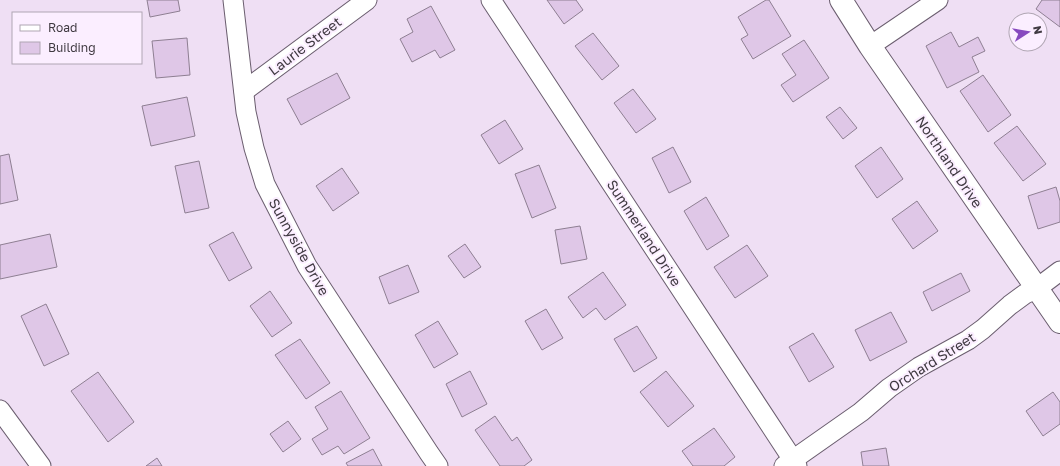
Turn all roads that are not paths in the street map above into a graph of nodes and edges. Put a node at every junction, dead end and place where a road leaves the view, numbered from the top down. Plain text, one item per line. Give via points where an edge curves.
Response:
1 (233, 0) edge
2 (367, 0) edge
3 (491, 0) edge
4 (841, 0) edge
5 (938, 0) edge
6 (870, 46) junction
7 (244, 91) junction
8 (1060, 272) edge
9 (1036, 289) junction
10 (1060, 322) edge
11 (0, 410) edge
12 (792, 464) edge
13 (41, 466) edge
14 (438, 466) edge

1 - 7 street, Sunnyside Drive
2 - 7 street, Laurie Street
3 - 12 street, Summerland Drive
4 - 6 street, Northland Drive
5 - 6 street
6 - 9 street, Northland Drive
7 - 14 street, Sunnyside Drive via 254,148 265,184 276,207 307,266
8 - 9 street, Orchard Street
9 - 10 street, Northland Drive
9 - 12 street, Orchard Street via 1010,305 983,330 919,367 889,388
11 - 13 street

